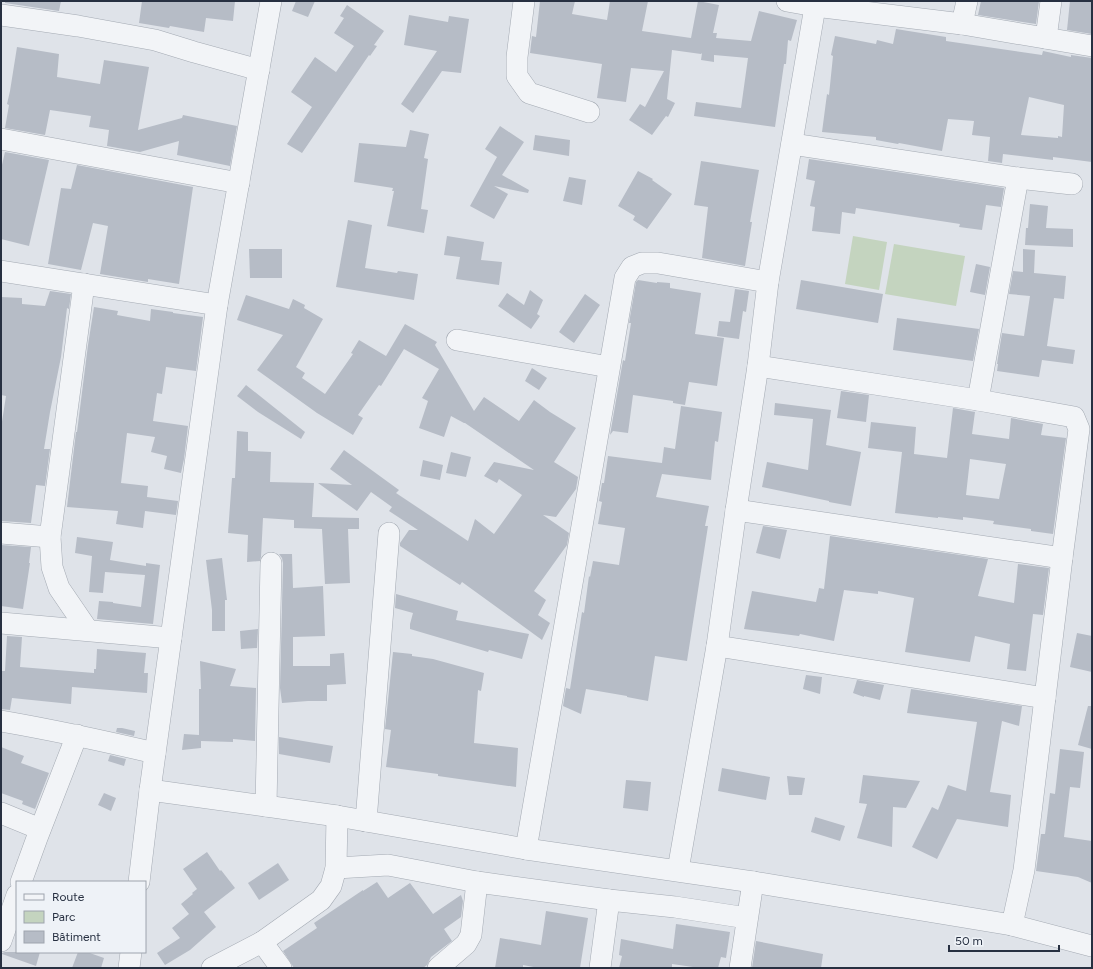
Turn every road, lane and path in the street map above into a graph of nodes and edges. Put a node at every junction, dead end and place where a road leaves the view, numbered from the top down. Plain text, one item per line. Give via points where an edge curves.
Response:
1 (271, 1) edge
2 (524, 1) edge
3 (787, 1) edge
4 (967, 1) edge
5 (1051, 1) edge
6 (816, 3) edge
7 (1, 15) edge
8 (962, 24) junction
9 (1046, 38) junction
10 (1092, 46) edge
11 (259, 70) junction
12 (589, 112) dead end
13 (1, 139) edge
14 (792, 144) junction
15 (1018, 178) junction
16 (239, 183) junction
17 (1072, 184) dead end
18 (1, 271) edge
19 (768, 282) junction
20 (84, 284) junction
21 (217, 305) junction
22 (457, 340) dead end
23 (758, 366) junction
24 (609, 367) junction
25 (978, 400) junction
26 (736, 510) junction
27 (1, 533) edge
28 (389, 533) dead end
29 (50, 537) junction
30 (1062, 558) junction
31 (271, 563) dead end
32 (1, 622) edge
33 (87, 629) junction
34 (171, 638) junction
35 (717, 646) junction
36 (1044, 698) junction
37 (1, 721) edge
38 (77, 735) junction
39 (156, 753) junction
40 (150, 790) junction
41 (266, 806) junction
42 (1, 813) edge
43 (337, 816) junction
44 (366, 821) junction
45 (40, 829) junction
46 (526, 849) junction
47 (336, 868) junction
48 (678, 870) junction
49 (21, 881) edge
50 (139, 881) edge
51 (477, 882) junction
52 (753, 882) junction
53 (16, 898) edge
54 (609, 900) junction
55 (747, 918) junction
56 (1012, 925) junction
57 (1, 941) edge
58 (262, 942) junction
59 (1092, 946) edge
60 (131, 953) edge
61 (129, 968) edge
62 (212, 968) edge
63 (281, 968) edge
64 (438, 968) edge
65 (600, 968) edge
66 (740, 968) edge

1 - 11 street
2 - 12 street via 516,57 517,76 529,93
3 - 6 street
4 - 8 street
5 - 9 street
6 - 8 street
6 - 14 street
7 - 11 street via 155,40
8 - 9 street
9 - 10 street
11 - 16 street
13 - 16 street
14 - 15 street
14 - 19 street
15 - 17 street
15 - 25 street
16 - 21 street
18 - 20 street
19 - 23 street
19 - 24 street via 658,264 642,263 632,267 625,278
20 - 21 street
20 - 29 street
21 - 34 street
22 - 24 street
23 - 25 street
23 - 26 street
24 - 46 street
25 - 30 street via 1074,417 1079,429
26 - 30 street
26 - 35 street
27 - 29 street
28 - 44 street
29 - 33 street via 52,567 59,588
30 - 36 street
31 - 41 street
32 - 33 street
33 - 34 street
34 - 39 street
35 - 36 street
35 - 48 street
36 - 56 street via 1024,870
37 - 38 street
38 - 39 street
38 - 45 street
39 - 40 street
40 - 41 street
40 - 50 street
41 - 43 street
42 - 45 street
43 - 44 street
43 - 47 street
44 - 46 street
45 - 49 street
46 - 48 street
47 - 51 street via 388,865
47 - 58 street via 331,886 321,900
48 - 52 street
51 - 54 street
51 - 64 street via 471,935 466,944
52 - 55 street
52 - 56 street
53 - 57 street
54 - 55 street
54 - 65 street
55 - 66 street
56 - 59 street
58 - 62 street
58 - 63 street
60 - 61 street

